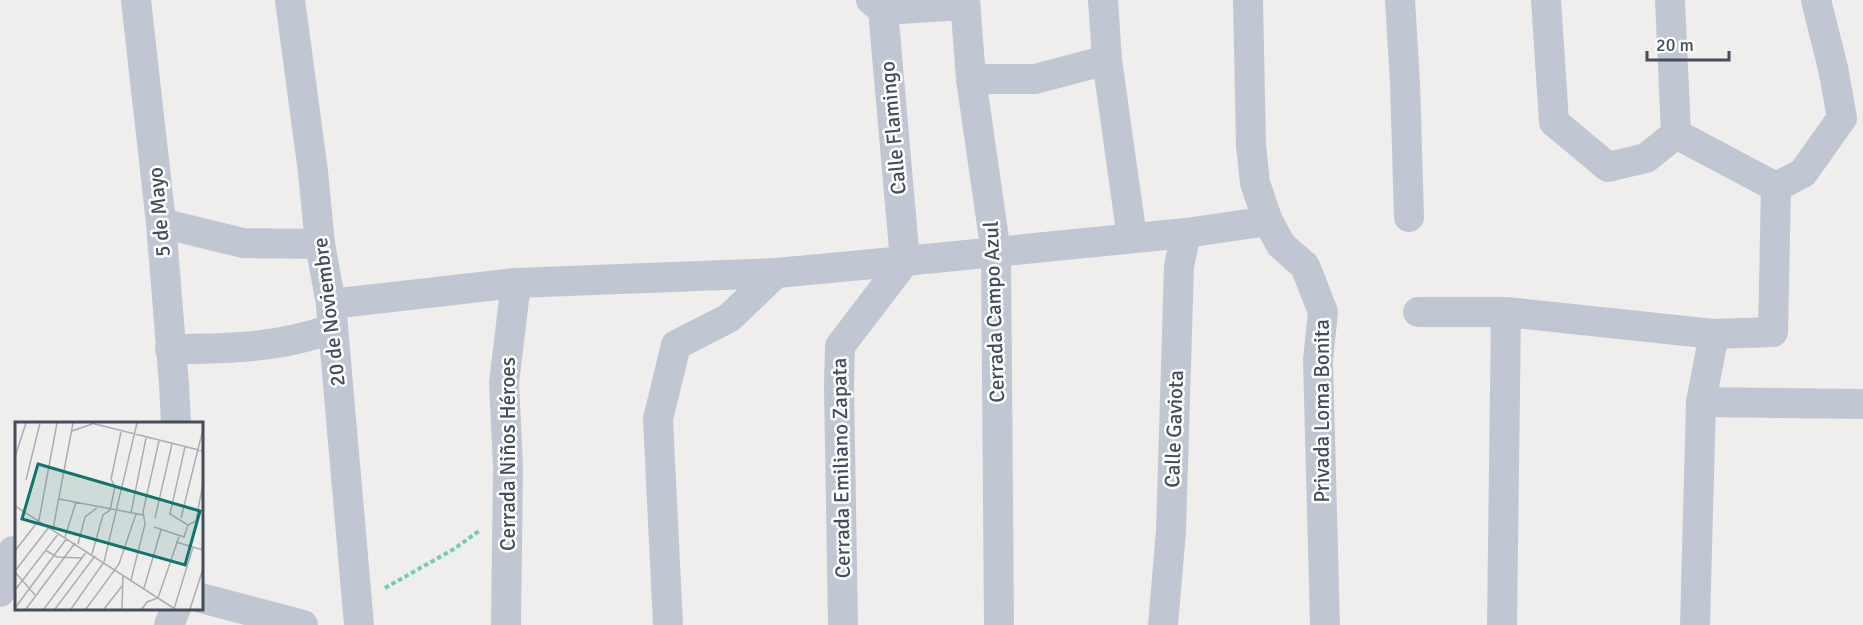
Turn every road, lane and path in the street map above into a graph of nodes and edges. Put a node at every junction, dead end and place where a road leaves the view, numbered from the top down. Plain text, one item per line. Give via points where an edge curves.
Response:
1 (136, 0) edge
2 (290, 0) edge
3 (1103, 0) edge
4 (1248, 0) edge
5 (1400, 0) edge
6 (1546, 0) edge
7 (1670, 0) edge
8 (1816, 0) edge
9 (965, 2) edge
10 (877, 5) edge
11 (1107, 60) junction
12 (971, 79) junction
13 (1676, 134) junction
14 (1776, 188) junction
15 (1408, 217) dead end
16 (1268, 221) junction
17 (162, 223) junction
18 (1186, 233) junction
19 (1132, 238) junction
20 (320, 244) junction
21 (996, 253) junction
22 (905, 261) junction
23 (776, 273) junction
24 (516, 283) junction
25 (1418, 312) dead end
26 (1506, 312) junction
27 (332, 316) junction
28 (1714, 334) junction
29 (170, 349) junction
30 (1701, 402) junction
31 (1863, 404) edge
32 (176, 422) edge
33 (507, 510) junction
34 (10, 550) edge
35 (0, 592) edge
36 (202, 598) edge
37 (176, 610) edge
38 (357, 615) edge
39 (1327, 623) edge
40 (169, 625) edge
41 (303, 625) edge
42 (506, 625) edge
43 (668, 625) edge
44 (843, 625) edge
45 (999, 625) edge
46 (1163, 625) edge
47 (1502, 625) edge
48 (1695, 625) edge

1 - 17 street, 5 de Mayo
2 - 20 street, 20 de Noviembre
3 - 11 street
4 - 16 street, Privada Loma Bonita via 1251,145 1255,183
5 - 15 street
6 - 13 street via 1554,122 1608,167 1646,158
7 - 13 street
8 - 14 street via 1842,118 1803,174
9 - 10 street
9 - 12 street, Cerrada Campo Azul
10 - 22 street, Calle Flamingo
11 - 12 street via 1035,79
11 - 19 street
12 - 21 street, Cerrada Campo Azul
13 - 14 street
14 - 28 street via 1773,332
16 - 18 street
16 - 39 street, Privada Loma Bonita via 1281,245 1305,266 1323,312 1318,360
17 - 20 street via 243,243
17 - 29 street, 5 de Mayo
18 - 19 street
18 - 46 street, Calle Gaviota via 1179,266 1171,531
19 - 21 street
20 - 27 street, 20 de Noviembre
21 - 22 street
21 - 45 street, Cerrada Campo Azul
22 - 23 street
22 - 44 street, Cerrada Emiliano Zapata via 840,346
23 - 24 street
23 - 43 street via 729,318 676,345 658,419
24 - 27 street
24 - 33 street, Cerrada Niños Héroes via 504,383
25 - 26 street
26 - 28 street
26 - 47 street
27 - 29 street via 292,341 219,349
27 - 38 street, 20 de Noviembre
28 - 30 street
29 - 32 street, 5 de Mayo
30 - 31 street
30 - 48 street
33 - 38 path
33 - 42 street, Cerrada Niños Héroes
34 - 35 street
36 - 41 street
37 - 40 street

